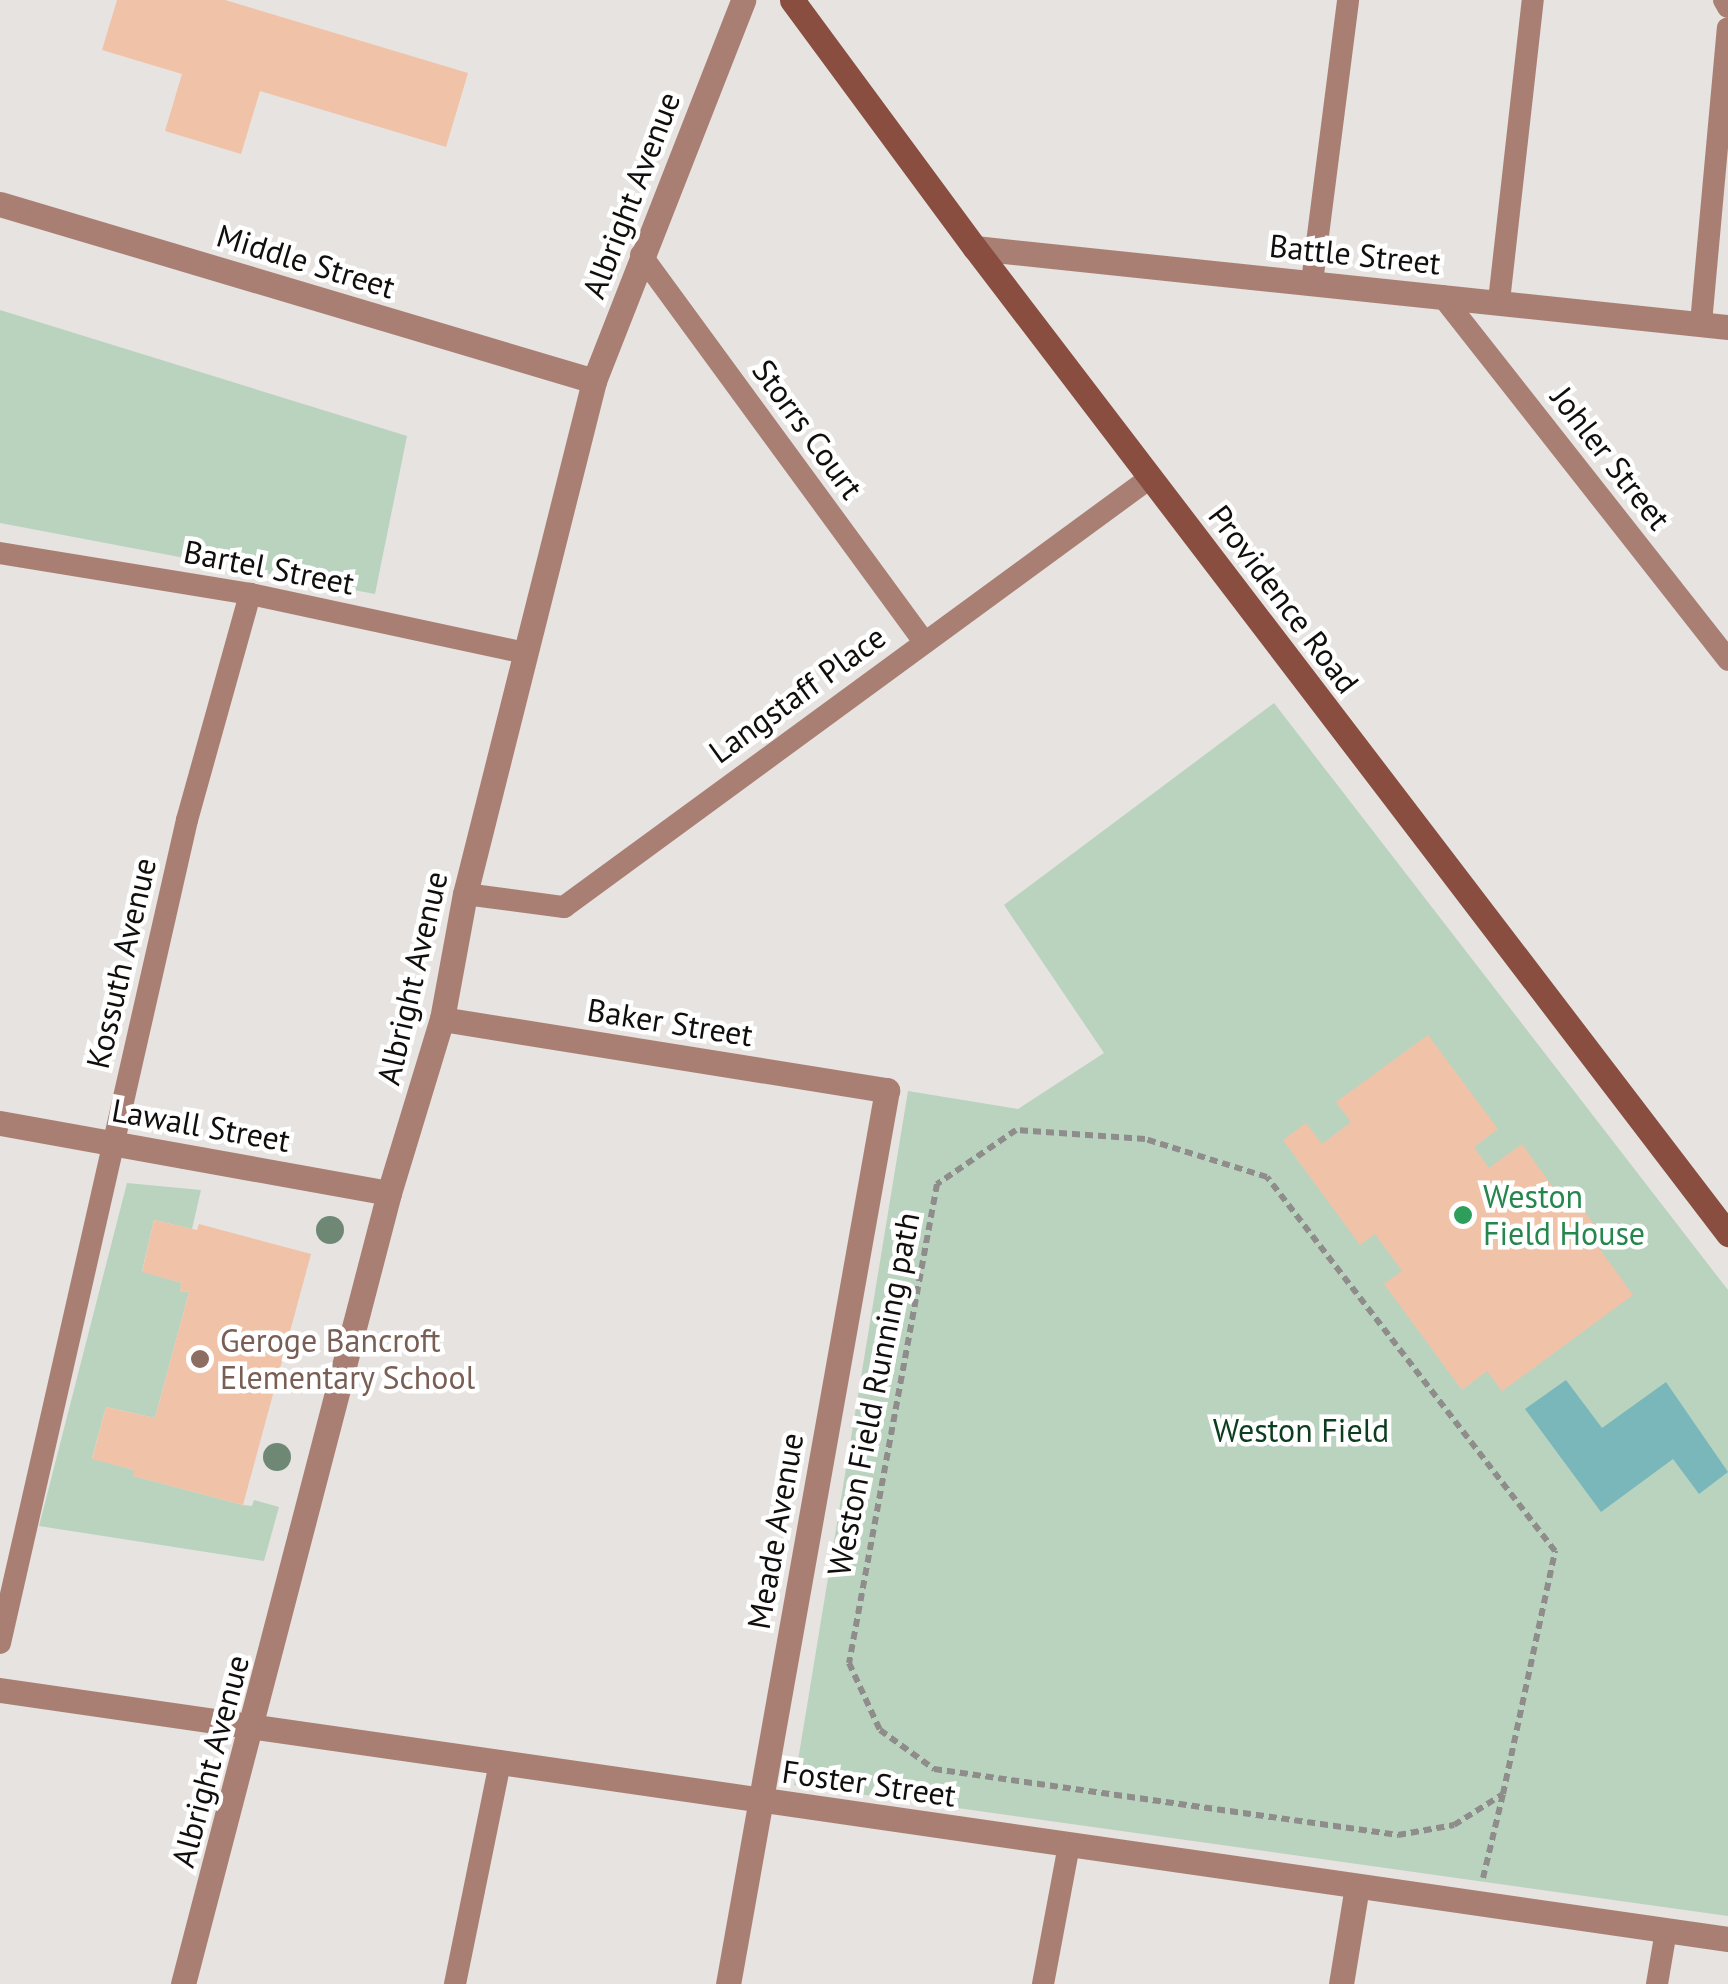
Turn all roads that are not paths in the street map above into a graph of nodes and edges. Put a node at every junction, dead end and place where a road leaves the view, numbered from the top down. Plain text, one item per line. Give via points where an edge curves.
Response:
1 (743, 0) edge
2 (792, 0) edge
3 (1348, 0) edge
4 (1533, 0) edge
5 (1724, 0) edge
6 (1728, 7) edge
7 (1728, 28) edge
8 (0, 204) edge
9 (974, 248) junction
10 (641, 256) junction
11 (1312, 282) junction
12 (1442, 296) junction
13 (1500, 301) junction
14 (1702, 324) junction
15 (1728, 327) edge
16 (594, 381) junction
17 (1150, 478) junction
18 (0, 553) edge
19 (250, 594) junction
20 (923, 641) junction
21 (525, 653) junction
22 (1728, 660) edge
23 (465, 894) junction
24 (442, 1019) junction
25 (887, 1090) joint
26 (0, 1123) edge
27 (113, 1143) junction
28 (390, 1192) junction
29 (1728, 1234) edge
30 (0, 1642) edge
31 (0, 1690) edge
32 (254, 1727) junction
33 (500, 1762) junction
34 (759, 1800) junction
35 (1069, 1845) junction
36 (1357, 1886) junction
37 (1666, 1930) junction
38 (1728, 1940) edge
39 (183, 1984) edge
40 (455, 1984) edge
41 (728, 1984) edge
42 (1042, 1984) edge
43 (1341, 1984) edge
44 (1657, 1984) edge

1 - 10 street, Albright Avenue
2 - 9 main road, Providence Road
3 - 11 lane
4 - 13 lane
5 - 6 lane
7 - 14 lane
8 - 16 street, Middle Street
9 - 11 street, Battle Street
9 - 17 main road, Providence Road
10 - 16 street, Albright Avenue
10 - 20 lane, Storrs Court
11 - 12 street, Battle Street
12 - 13 street, Battle Street
12 - 22 lane, Johler Street
13 - 14 street, Battle Street
14 - 15 street, Battle Street
16 - 21 street, Albright Avenue
17 - 20 lane, Langstaff Place
17 - 29 main road, Providence Road
18 - 19 lane, Bartel Street
19 - 21 lane, Bartel Street
19 - 27 lane, Kossuth Avenue via 188,820
20 - 23 lane, Langstaff Place via 564,907
21 - 23 street, Albright Avenue
23 - 24 street, Albright Avenue
24 - 25 street, Baker Street
24 - 28 street, Albright Avenue
25 - 34 street, Meade Avenue
26 - 27 street, Lawall Street
27 - 28 street, Lawall Street
27 - 30 lane, Kossuth Avenue
28 - 32 street, Albright Avenue
31 - 32 street, Foster Street
32 - 33 street, Foster Street
32 - 39 street, Albright Avenue
33 - 34 street, Foster Street
33 - 40 lane
34 - 35 street, Foster Street
34 - 41 street, Meade Avenue
35 - 36 street, Foster Street
35 - 42 lane
36 - 37 street, Foster Street
36 - 43 street
37 - 38 street, Foster Street
37 - 44 lane

